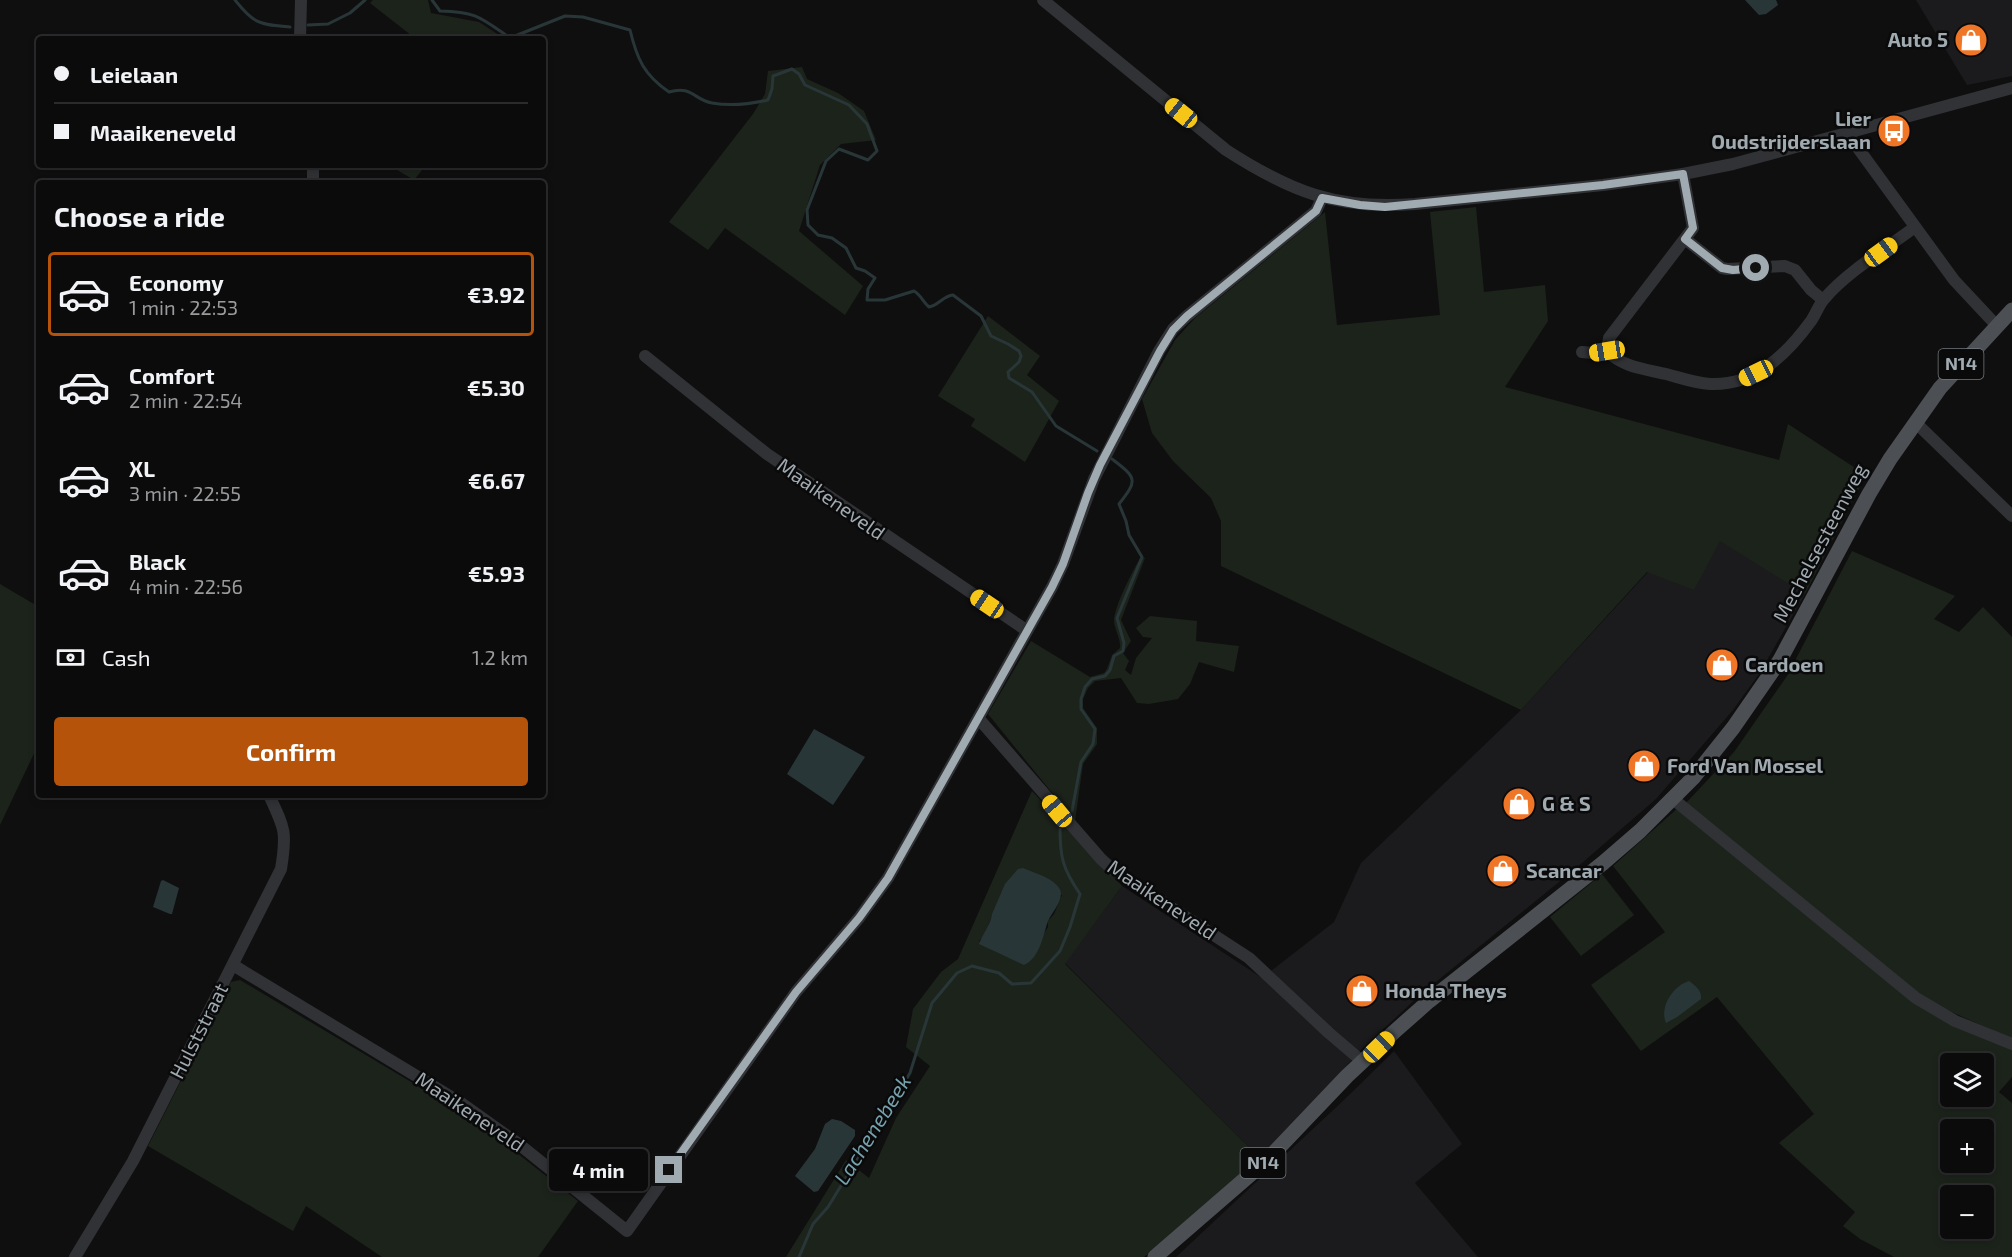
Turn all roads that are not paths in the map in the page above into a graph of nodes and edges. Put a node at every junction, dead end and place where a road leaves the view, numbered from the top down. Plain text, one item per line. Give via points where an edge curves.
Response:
1 (301, 0) edge
2 (1043, 0) edge
3 (300, 36) edge
4 (2012, 88) edge
5 (1847, 134) junction
6 (1683, 174) junction
7 (1322, 198) junction
8 (1915, 227) junction
9 (1685, 239) junction
10 (1823, 300) junction
11 (2012, 310) edge
12 (1997, 326) junction
13 (1607, 351) junction
14 (1582, 352) dead end
15 (645, 356) dead end
16 (1915, 422) junction
17 (2012, 516) edge
18 (1026, 630) junction
19 (979, 719) junction
20 (270, 798) edge
21 (1670, 799) junction
22 (232, 965) junction
23 (2012, 1044) edge
24 (1364, 1062) junction
25 (75, 1257) edge
26 (1155, 1257) edge
27 (1169, 1257) edge

1 - 3 street
2 - 7 street via 1226,150 1252,167
4 - 5 street
5 - 6 street
5 - 8 street
6 - 7 street via 1385,207
6 - 9 street via 1693,228
7 - 18 street, Maaikeneveld via 1316,211 1173,330 1097,472 1063,564
8 - 10 street
8 - 12 street via 1954,280
9 - 10 street via 1727,269 1778,265 1795,270
9 - 13 street via 1609,338
10 - 13 street via 1783,355 1732,383 1690,381 1615,360
11 - 12 main road, Mechelsesteenweg / N14
12 - 16 main road, Mechelsesteenweg / N14 via 1940,388
13 - 14 street
15 - 18 street, Maaikeneveld via 767,454
16 - 17 street
16 - 21 main road, Mechelsesteenweg / N14 via 1869,494 1765,684 1699,771
18 - 19 street, Maaikeneveld
19 - 22 street, Maaikeneveld via 888,878 796,992 627,1231 461,1103
19 - 24 street, Maaikeneveld via 1112,869 1249,958
20 - 22 street, Hulststraat via 284,826 281,869
21 - 23 street via 1916,998 1955,1021
21 - 24 main road, Mechelsesteenweg / N14 via 1604,863 1429,1001
22 - 25 street, Hulststraat via 133,1161
24 - 26 main road, Mechelsesteenweg / N14 via 1267,1160
24 - 27 main road, Mechelsesteenweg / N14 via 1285,1154

